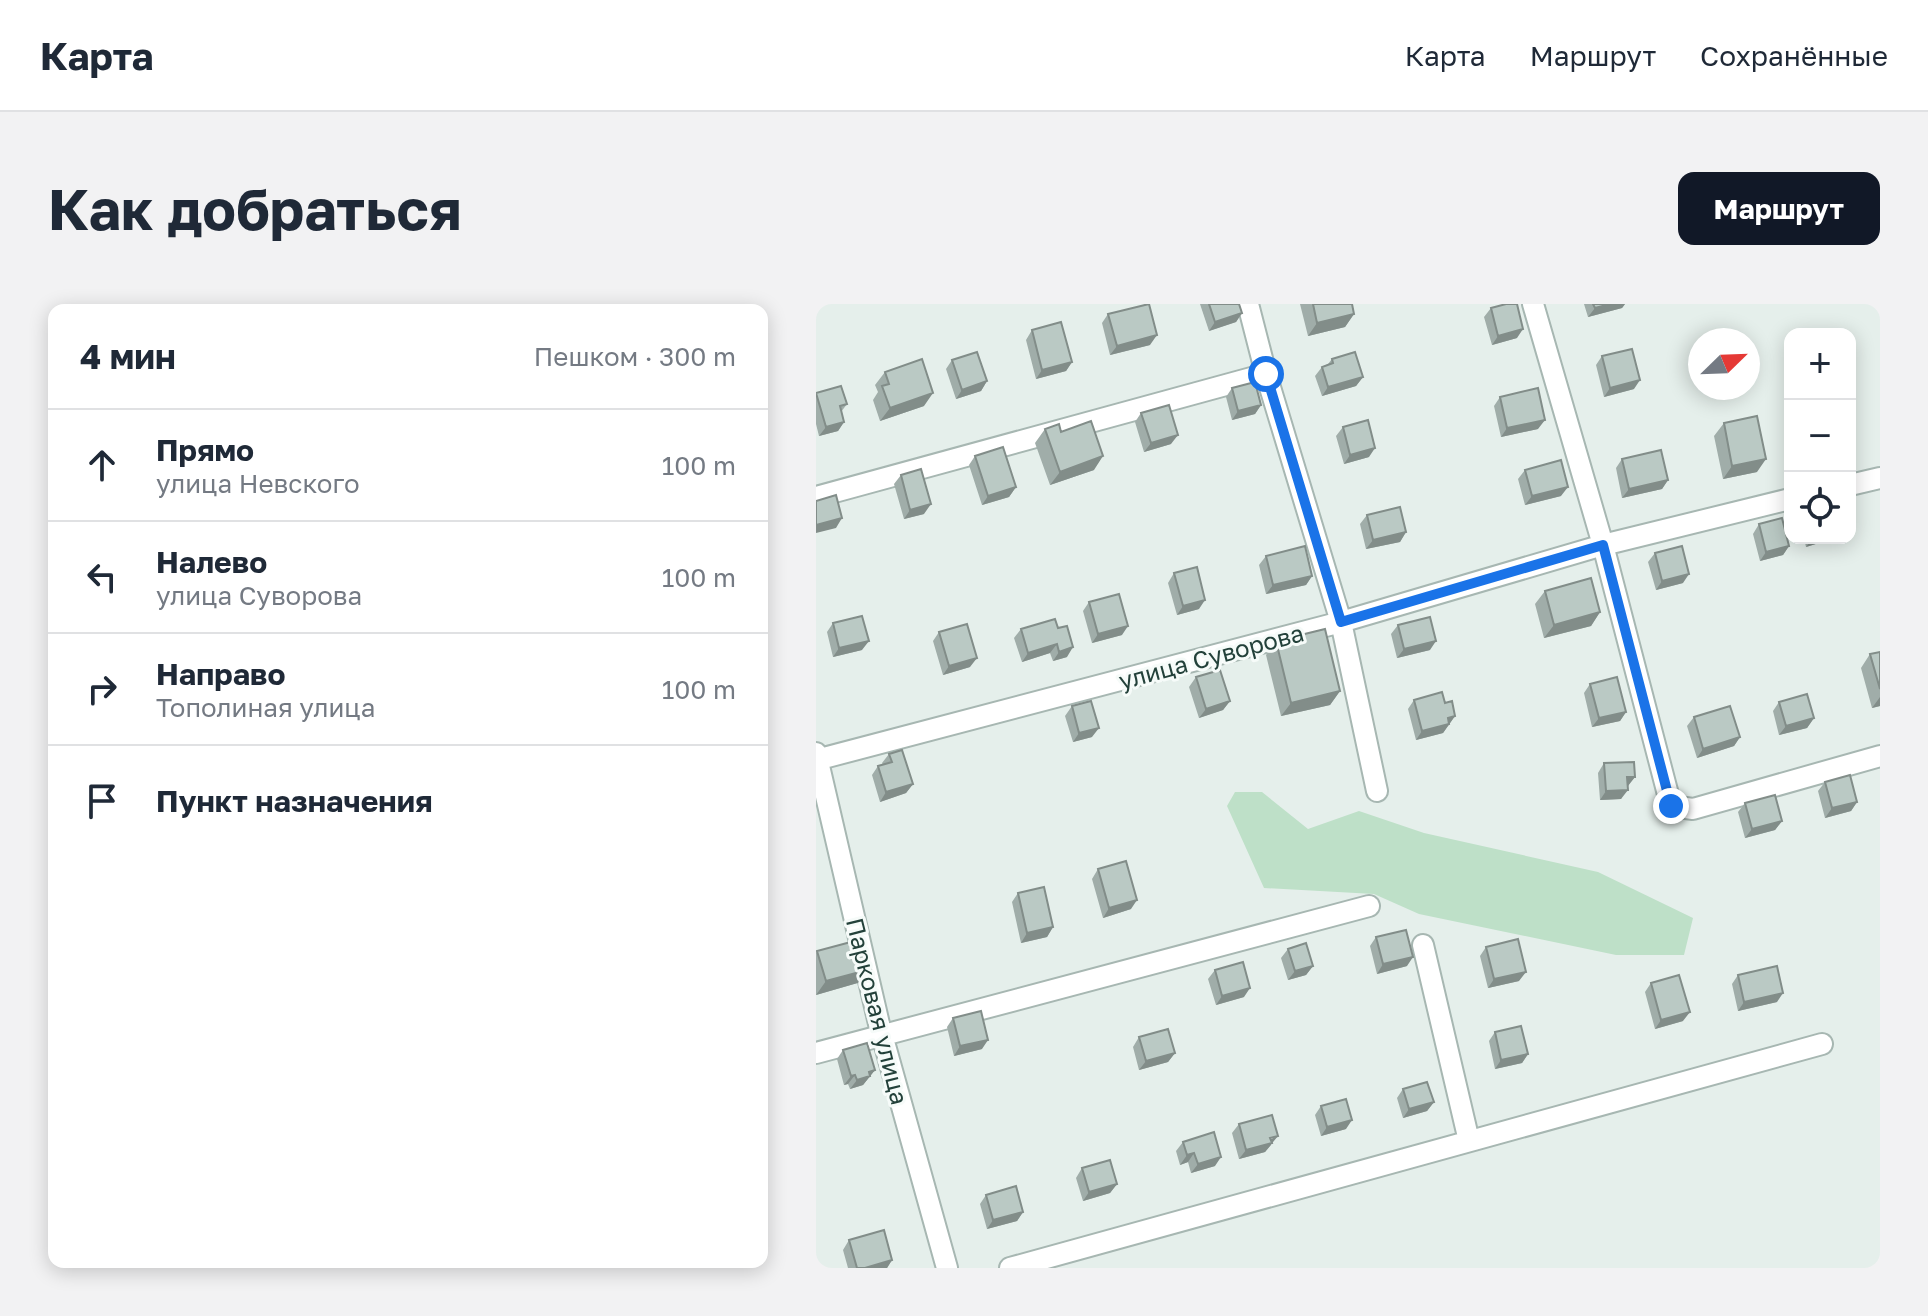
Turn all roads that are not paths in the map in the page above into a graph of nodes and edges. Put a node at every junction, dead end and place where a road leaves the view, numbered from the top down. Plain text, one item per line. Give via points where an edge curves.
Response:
1 (1248, 304) edge
2 (1533, 304) edge
3 (1266, 374) junction
4 (1880, 478) edge
5 (1856, 484) edge
6 (816, 497) edge
7 (1784, 500) edge
8 (1603, 545) junction
9 (1341, 622) junction
10 (1880, 756) edge
11 (817, 758) edge
12 (1377, 791) dead end
13 (1369, 906) dead end
14 (1423, 945) dead end
15 (882, 1035) junction
16 (1822, 1044) dead end
17 (816, 1053) edge
18 (1469, 1141) junction
19 (947, 1268) edge
20 (1010, 1268) edge

1 - 3 street
2 - 8 street
3 - 6 street
3 - 9 street
4 - 5 street
7 - 8 street, улица Суворова
8 - 9 street, улица Суворова
8 - 10 street via 1671,806 1693,809
9 - 11 street, улица Суворова
9 - 12 street
11 - 15 street, Парковая улица
13 - 15 street
14 - 18 street
15 - 17 street
15 - 19 street, Парковая улица
16 - 18 street
18 - 20 street

